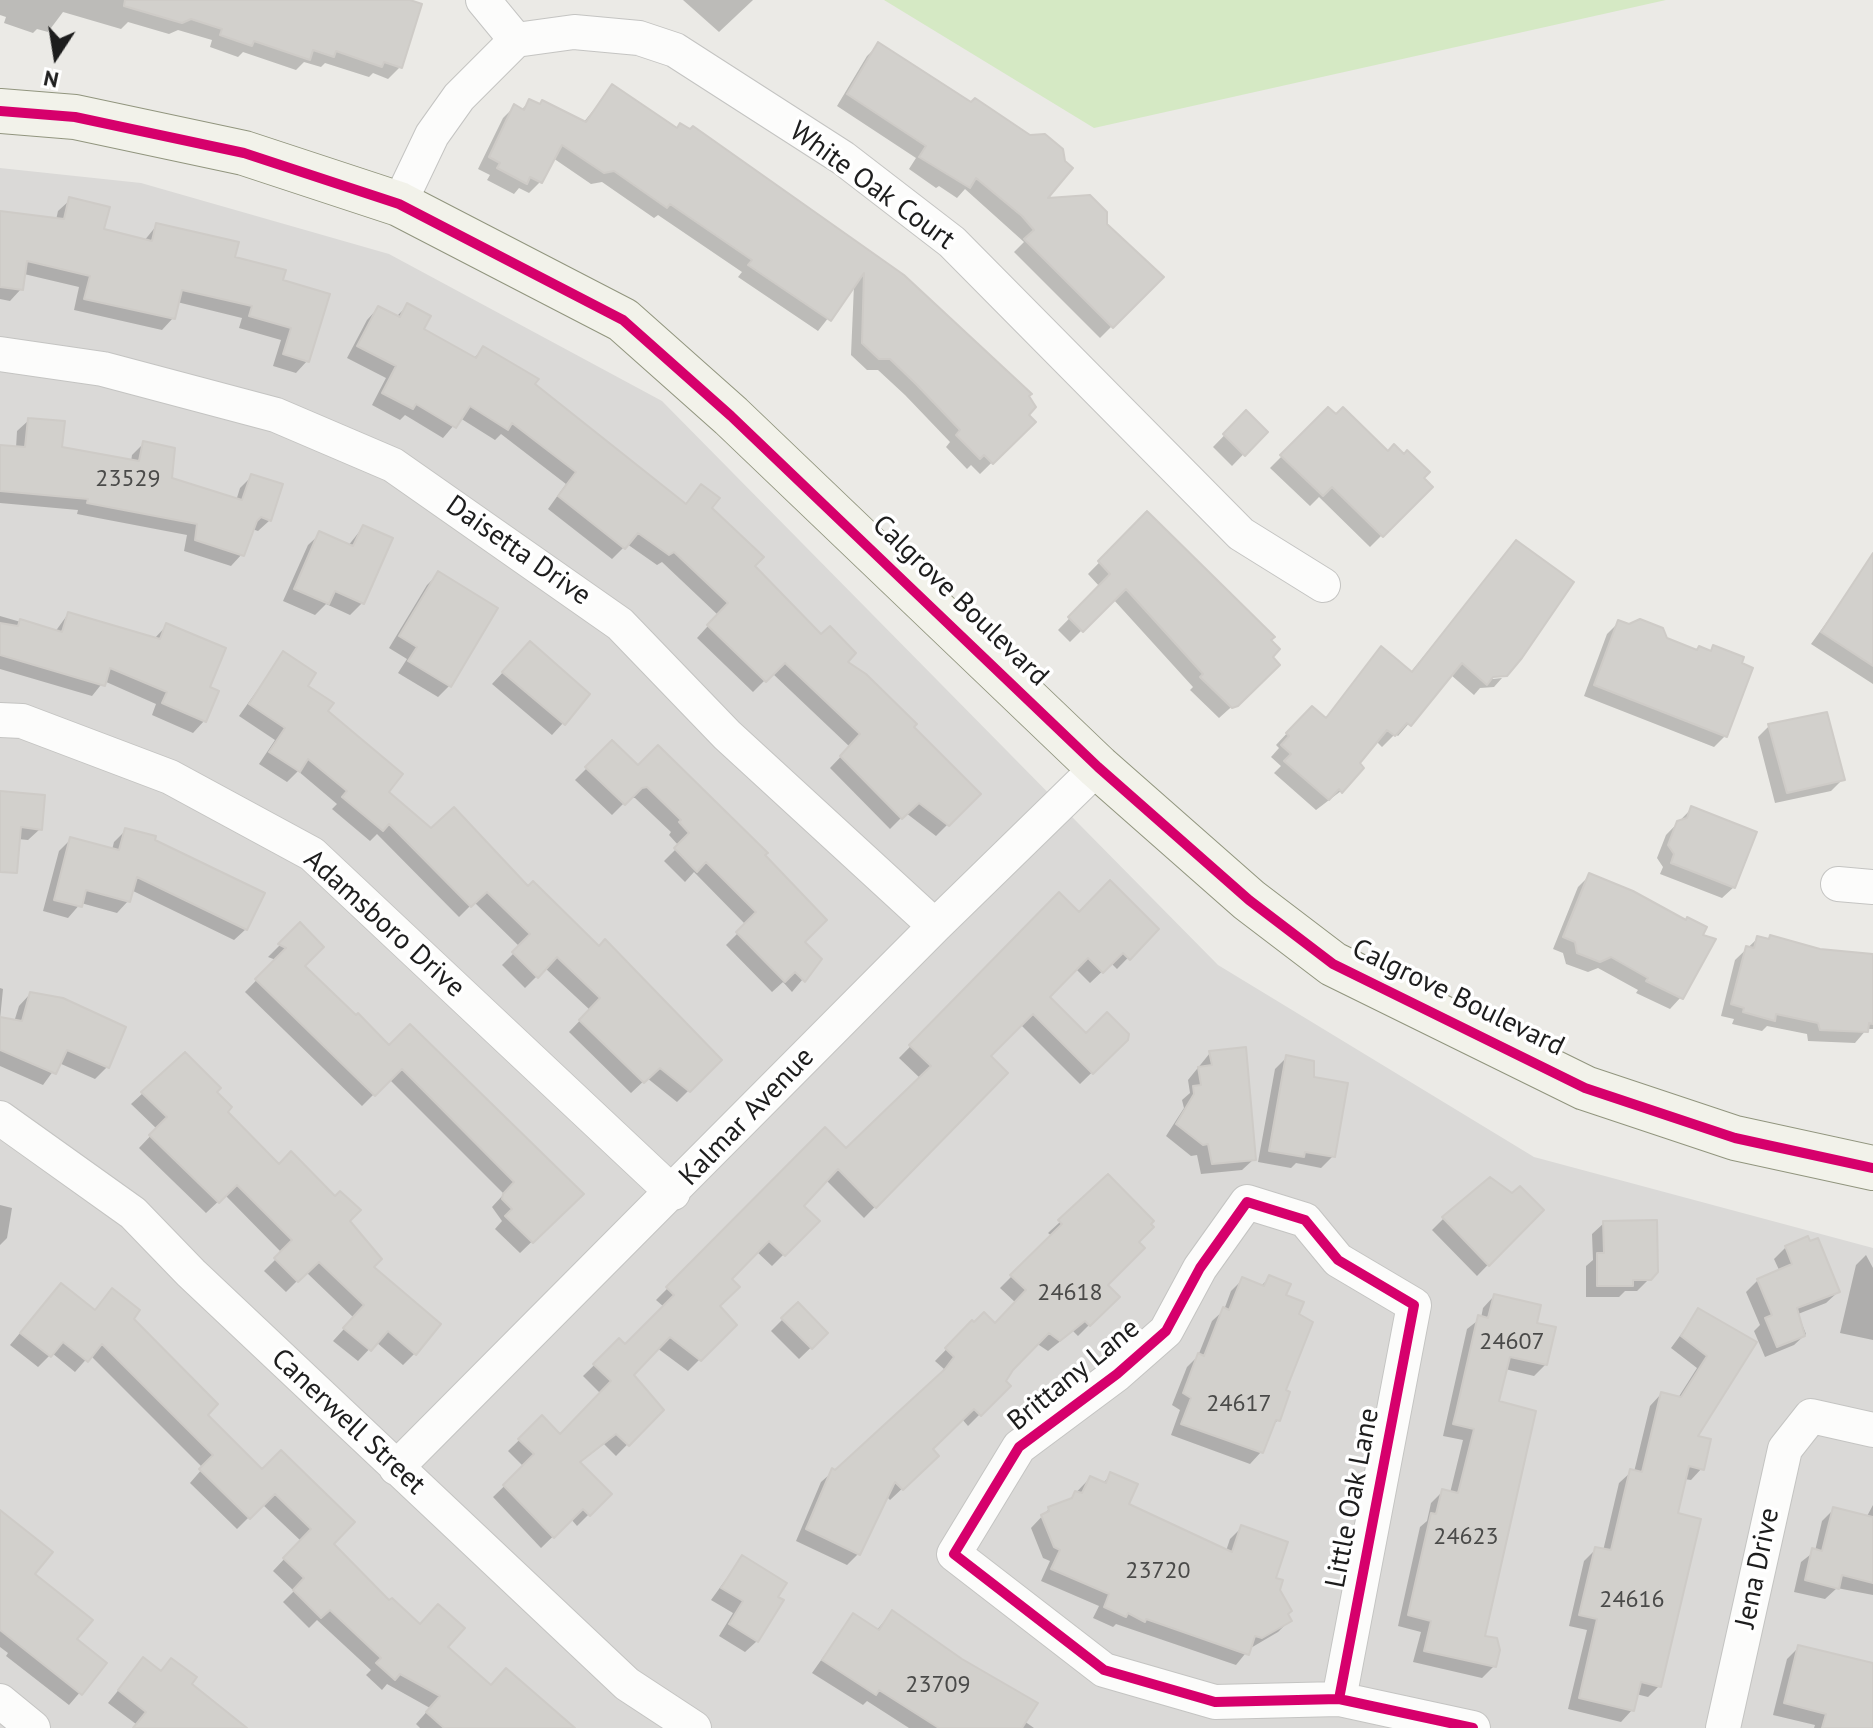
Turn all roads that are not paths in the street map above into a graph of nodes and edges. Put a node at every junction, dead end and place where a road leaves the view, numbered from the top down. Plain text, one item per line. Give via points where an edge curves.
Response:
1 (483, 0) edge
2 (516, 40) junction
3 (0, 111) edge
4 (399, 204) junction
5 (0, 354) edge
6 (1323, 585) dead end
7 (0, 720) edge
8 (1098, 767) junction
9 (1838, 884) dead end
10 (1873, 887) edge
11 (935, 926) junction
12 (0, 1118) edge
13 (1873, 1168) edge
14 (673, 1193) junction
15 (1414, 1305) joint
16 (1873, 1430) edge
17 (396, 1468) junction
18 (1339, 1699) junction
19 (0, 1701) edge
20 (33, 1728) edge
21 (694, 1728) edge
22 (1473, 1728) edge
23 (1723, 1728) edge

1 - 2 street
2 - 4 street via 450,109
2 - 6 street, White Oak Court via 574,32 639,38 675,50 843,158 952,242 1241,534
3 - 4 street, Calgrove Boulevard via 75,117 244,153
4 - 8 street, Calgrove Boulevard via 623,320 731,416
5 - 11 street, Daisetta Drive via 103,369 276,415 393,465 620,624 727,735
7 - 14 street, Adamsboro Drive via 22,721 170,777 312,854
8 - 11 street, Kalmar Avenue
8 - 13 street, Calgrove Boulevard via 1249,900 1333,964 1585,1088 1735,1138
9 - 10 street
11 - 14 street, Kalmar Avenue
12 - 17 street, Canerwell Street via 133,1213
14 - 17 street, Kalmar Avenue
15 - 18 street, Little Oak Lane
15 - 18 street, Brittany Lane via 1338,1260 1305,1220 1247,1202 1200,1268 1166,1331 1019,1447 954,1554 1104,1670 1215,1702
16 - 23 street, Jena Drive via 1811,1416 1785,1449
17 - 21 street, Canerwell Street via 627,1684
18 - 22 street
19 - 20 street

